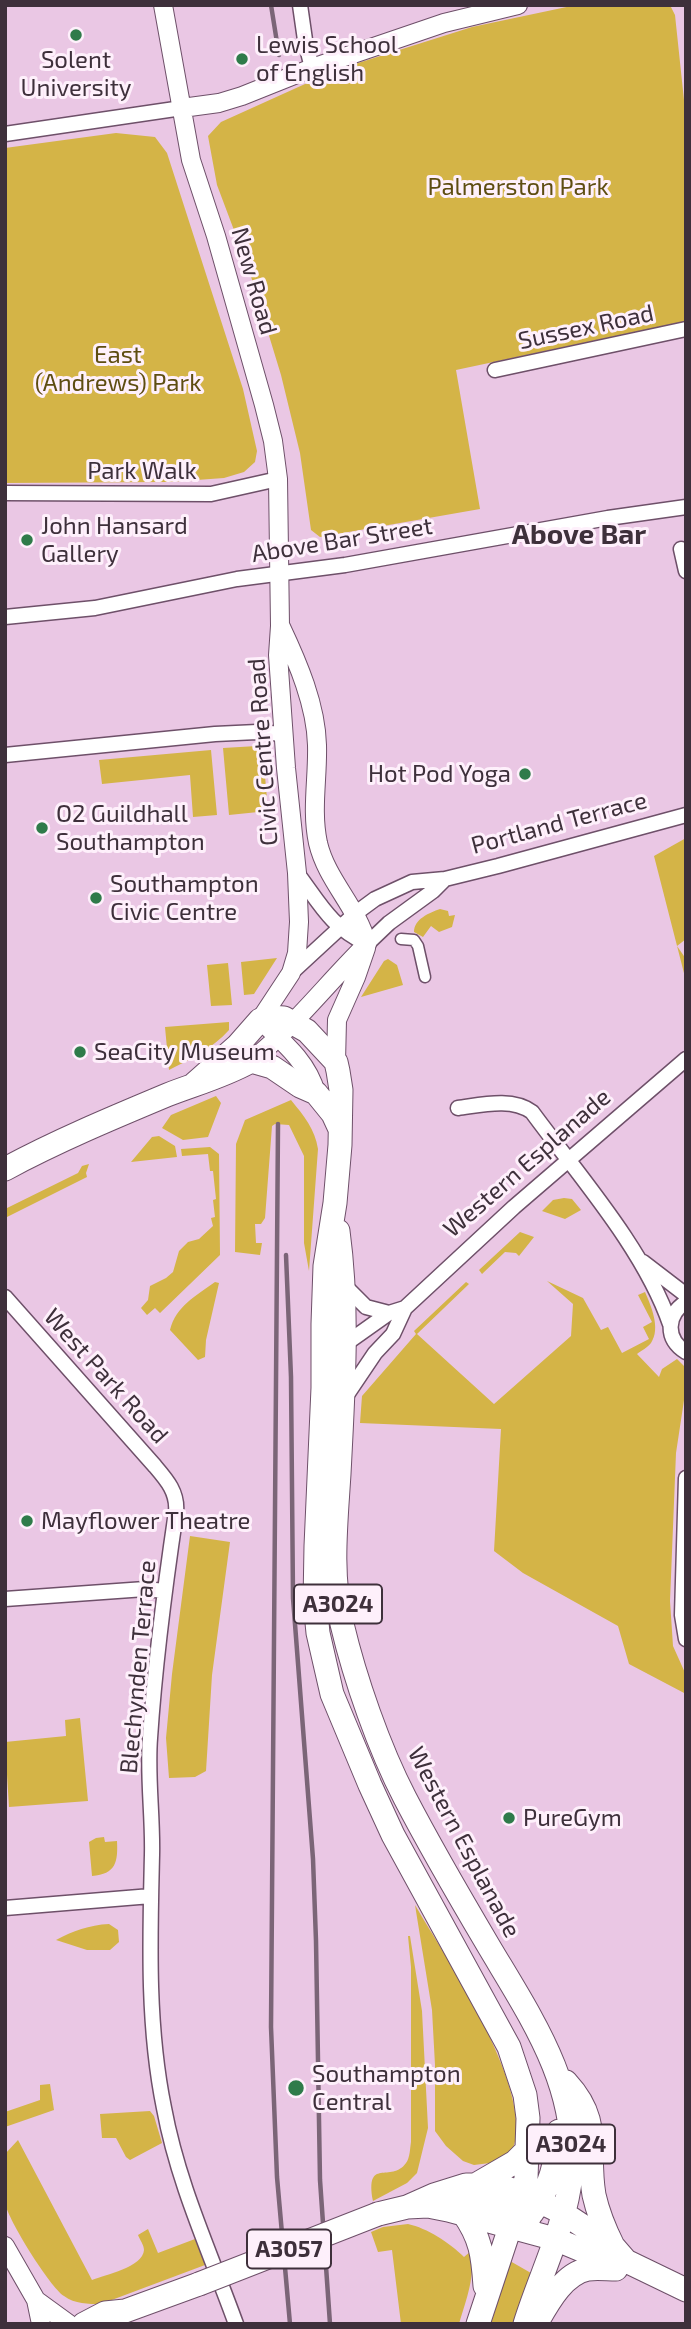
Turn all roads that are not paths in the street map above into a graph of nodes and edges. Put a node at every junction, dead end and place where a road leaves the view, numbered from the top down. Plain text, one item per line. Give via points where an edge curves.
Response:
1 (163, 5) edge
2 (300, 5) edge
3 (518, 5) edge
4 (312, 68) junction
5 (182, 108) junction
6 (5, 134) edge
7 (686, 329) edge
8 (495, 370) dead end
9 (278, 479) junction
10 (5, 493) edge
11 (686, 507) edge
12 (681, 549) dead end
13 (686, 571) edge
14 (279, 573) junction
15 (5, 617) edge
16 (280, 626) junction
17 (283, 734) junction
18 (5, 755) edge
19 (686, 814) edge
20 (297, 873) junction
21 (445, 879) junction
22 (356, 913) junction
23 (339, 928) junction
24 (401, 939) dead end
25 (367, 944) junction
26 (291, 974) junction
27 (425, 977) dead end
28 (260, 1020) junction
29 (285, 1030) junction
30 (686, 1059) edge
31 (251, 1061) junction
32 (336, 1062) junction
33 (194, 1084) junction
34 (316, 1093) junction
35 (458, 1108) dead end
36 (340, 1130) junction
37 (567, 1160) junction
38 (5, 1169) edge
39 (335, 1203) junction
40 (639, 1259) junction
41 (343, 1284) junction
42 (686, 1295) edge
43 (5, 1297) edge
44 (686, 1302) edge
45 (405, 1308) junction
46 (389, 1313) junction
47 (670, 1324) junction
48 (686, 1352) edge
49 (338, 1353) junction
50 (375, 1353) junction
51 (343, 1401) junction
52 (686, 1478) edge
53 (171, 1486) joint
54 (165, 1591) junction
55 (5, 1599) edge
56 (686, 1639) edge
57 (151, 1896) junction
58 (5, 1908) edge
59 (559, 2075) junction
60 (528, 2149) junction
61 (477, 2184) junction
62 (449, 2192) junction
63 (407, 2207) junction
64 (524, 2210) junction
65 (463, 2213) junction
66 (563, 2213) junction
67 (555, 2239) junction
68 (5, 2246) edge
69 (628, 2259) junction
70 (686, 2290) edge
71 (485, 2298) junction
72 (36, 2300) junction
73 (118, 2318) edge
74 (41, 2324) edge
75 (69, 2324) edge
76 (84, 2324) edge
77 (236, 2324) edge
78 (478, 2324) edge
79 (525, 2324) edge
80 (536, 2324) edge

1 - 5 street, New Road
2 - 4 street
3 - 4 street via 444,23
4 - 5 street via 242,96
5 - 6 street
5 - 9 street, New Road via 191,160 264,405
7 - 8 street, Sussex Road
9 - 10 street, Park Walk via 211,494
9 - 14 street, New Road
11 - 14 street, Above Bar Street
12 - 13 street
14 - 15 street, Above Bar Street via 95,608
14 - 16 street, Civic Centre Road
16 - 17 street, Civic Centre Road
16 - 22 street, Civic Centre Road via 298,666 316,730 314,816 320,849 329,873
17 - 18 street via 257,732
17 - 20 street, Civic Centre Road
19 - 21 street, Portland Terrace
20 - 23 street, Civic Centre Road
20 - 26 street, Civic Centre Road via 299,935
21 - 22 street, Portland Terrace via 412,882
21 - 25 street, Portland Terrace
22 - 23 street, Portland Terrace
22 - 25 street, Civic Centre Road
23 - 25 street, Civic Centre Road
23 - 26 street, Portland Terrace
24 - 27 street via 414,940 418,946
25 - 29 street, Portland Terrace
25 - 32 street, Portland Terrace via 337,1020
26 - 28 street, Portland Terrace
28 - 29 main road via 275,1017
28 - 33 main road
29 - 31 street, Portland Terrace
29 - 32 main road via 318,1042
29 - 34 street
30 - 37 street, Western Esplanade
31 - 33 main road
31 - 34 main road via 272,1067
32 - 36 main road, Western Esplanade / A3024
33 - 38 main road
34 - 36 main road
35 - 37 street via 479,1113 495,1104 525,1107
36 - 39 main road, Western Esplanade / A3024
37 - 40 street
37 - 45 street, Western Esplanade
39 - 41 main road, Western Esplanade / A3024
39 - 49 main road, Western Esplanade / A3024 via 325,1266
40 - 42 street
40 - 47 street
41 - 46 street via 366,1307
41 - 49 main road, Western Esplanade / A3024
43 - 53 street, West Park Road
44 - 47 street via 677,1308
45 - 46 street, Western Esplanade
45 - 50 street, Western Esplanade via 393,1334
46 - 49 street, Western Esplanade
47 - 48 street via 676,1345
49 - 50 street
49 - 51 main road, Western Esplanade / A3024
49 - 60 main road, Western Esplanade / A3024 via 316,1602 324,1664 343,1723 393,1835 509,2047 524,2095
50 - 51 street, Western Esplanade
51 - 59 main road, Western Esplanade / A3024 via 336,1586 354,1668 404,1796 524,2003
52 - 56 street via 682,1615
53 - 54 street, Blechynden Terrace via 177,1506
54 - 55 street
54 - 57 street, Blechynden Terrace via 150,1738
57 - 58 street
57 - 77 street, Blechynden Terrace via 153,2021 164,2110 189,2203
59 - 64 main road via 553,2175
59 - 66 main road, Western Esplanade / A3024 via 571,2135 571,2176
59 - 69 main road via 585,2107 590,2121 594,2195 600,2214
60 - 61 main road
60 - 64 main road, A3024
61 - 62 main road, A3057
61 - 64 main road, A3057 via 497,2185
62 - 63 main road, A3057
62 - 64 main road
63 - 65 main road, A3057
63 - 73 main road, A3057, bridge via 378,2214
64 - 65 main road, A3057
64 - 66 main road, A3057
64 - 67 main road, A3057
64 - 71 main road, A3024
65 - 71 main road via 482,2251
66 - 67 main road, A3024
66 - 69 main road, A3057
67 - 69 main road, A3057 via 598,2257
67 - 79 main road, A3024
68 - 72 street
69 - 70 main road, A3057
69 - 80 main road via 578,2273 558,2290
71 - 78 main road, A3024
72 - 74 street
72 - 75 street
73 - 76 main road, A3057 via 105,2313

